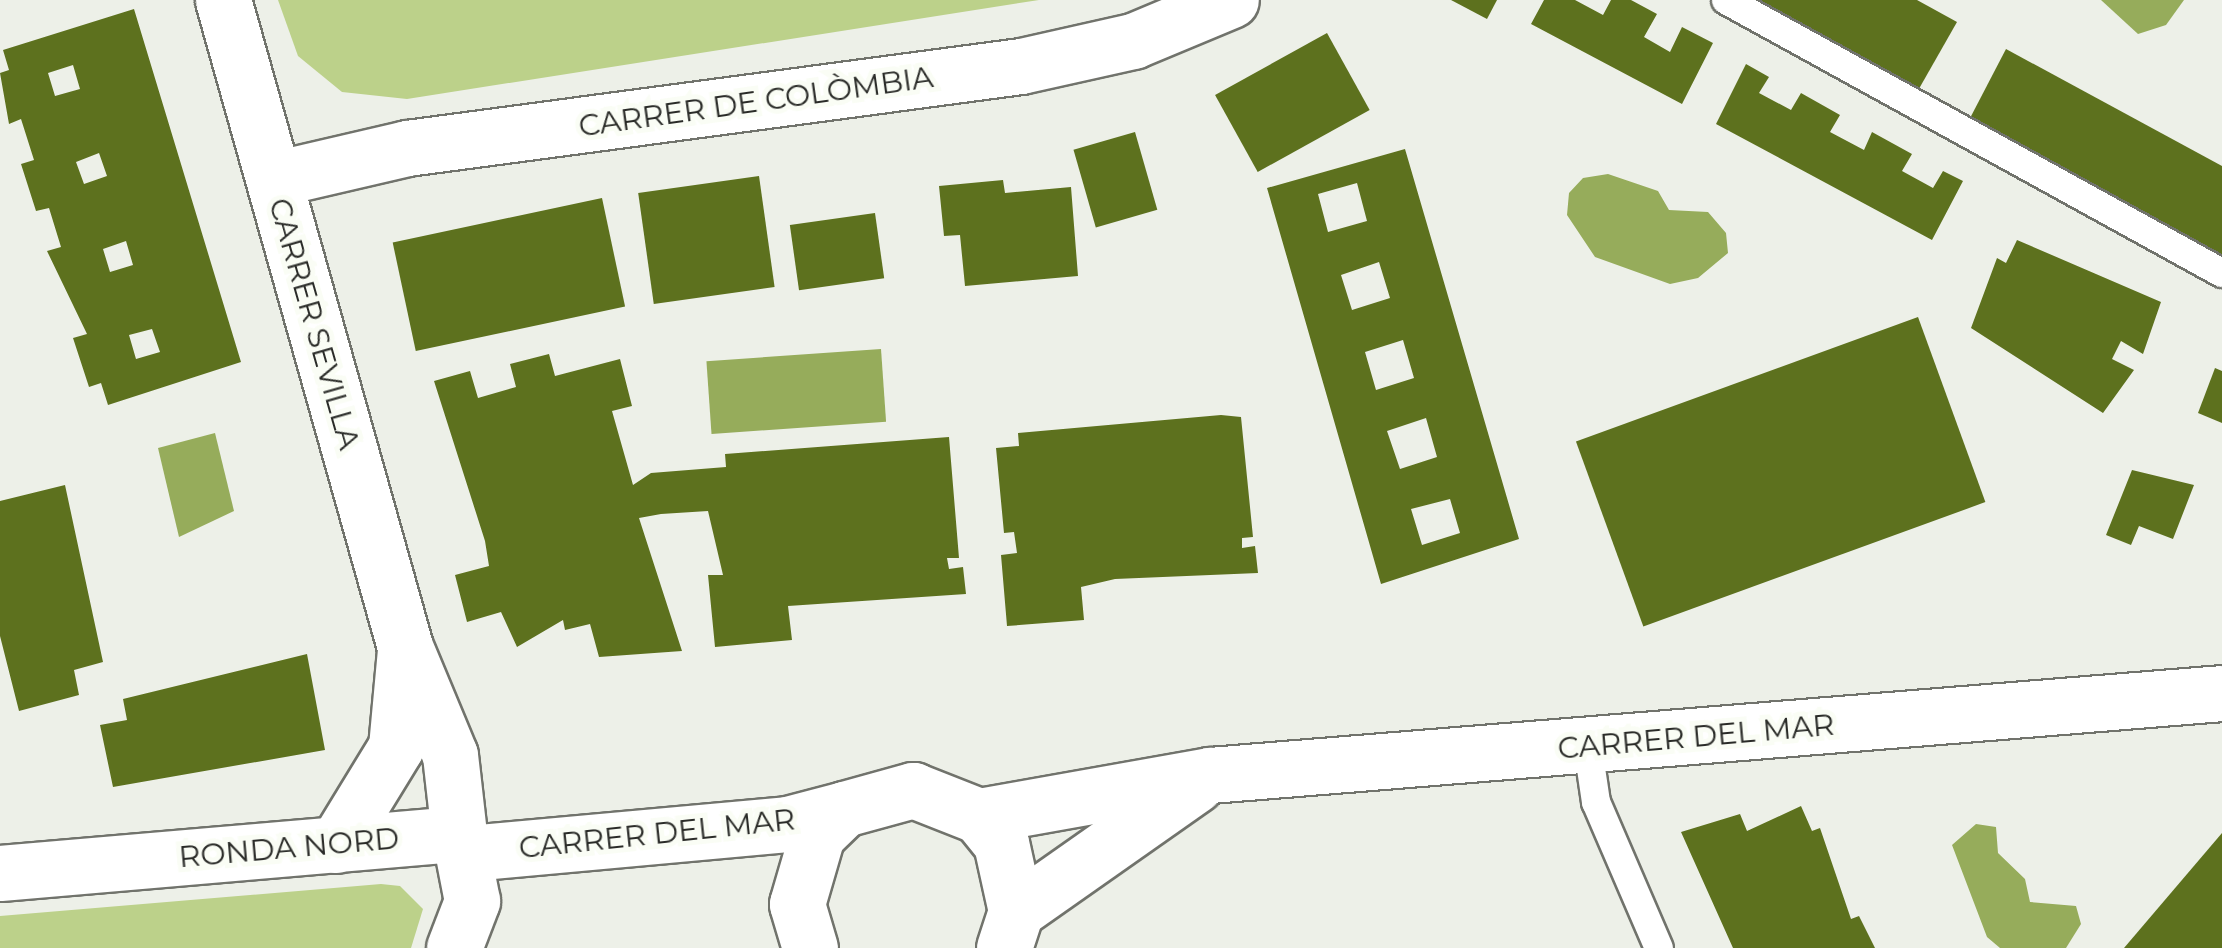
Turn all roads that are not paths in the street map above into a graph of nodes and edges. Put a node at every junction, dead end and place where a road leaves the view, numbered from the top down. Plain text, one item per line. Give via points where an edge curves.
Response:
1 (223, 0) edge
2 (1231, 0) edge
3 (1726, 0) edge
4 (274, 179) junction
5 (2222, 273) edge
6 (405, 647) junction
7 (2208, 690) edge
8 (1588, 748) junction
9 (1210, 775) junction
10 (844, 809) junction
11 (979, 816) junction
12 (464, 843) junction
13 (336, 844) junction
14 (0, 873) edge
15 (1008, 938) edge
16 (454, 948) edge
17 (810, 948) edge
18 (1659, 948) edge

1 - 4 street, CARRER SEVILLA
2 - 4 street, CARRER DE COLÒMBIA via 1133,41 1020,66 407,148
3 - 5 lane
4 - 6 street, CARRER SEVILLA
6 - 12 street, CARRER SEVILLA via 450,754
6 - 13 street, CARRER SEVILLA via 396,747
7 - 8 street, CARRER DEL MAR
8 - 9 street, CARRER DEL MAR
8 - 18 lane via 1596,802
9 - 11 street, CARRER DEL MAR
9 - 15 street
10 - 11 street, CARRER DEL MAR via 913,790
10 - 12 street, CARRER DEL MAR via 787,824
10 - 17 street via 801,868 797,904
11 - 15 street via 1014,876
12 - 13 street, RONDA NORD
12 - 16 street via 472,901
13 - 14 street, RONDA NORD

